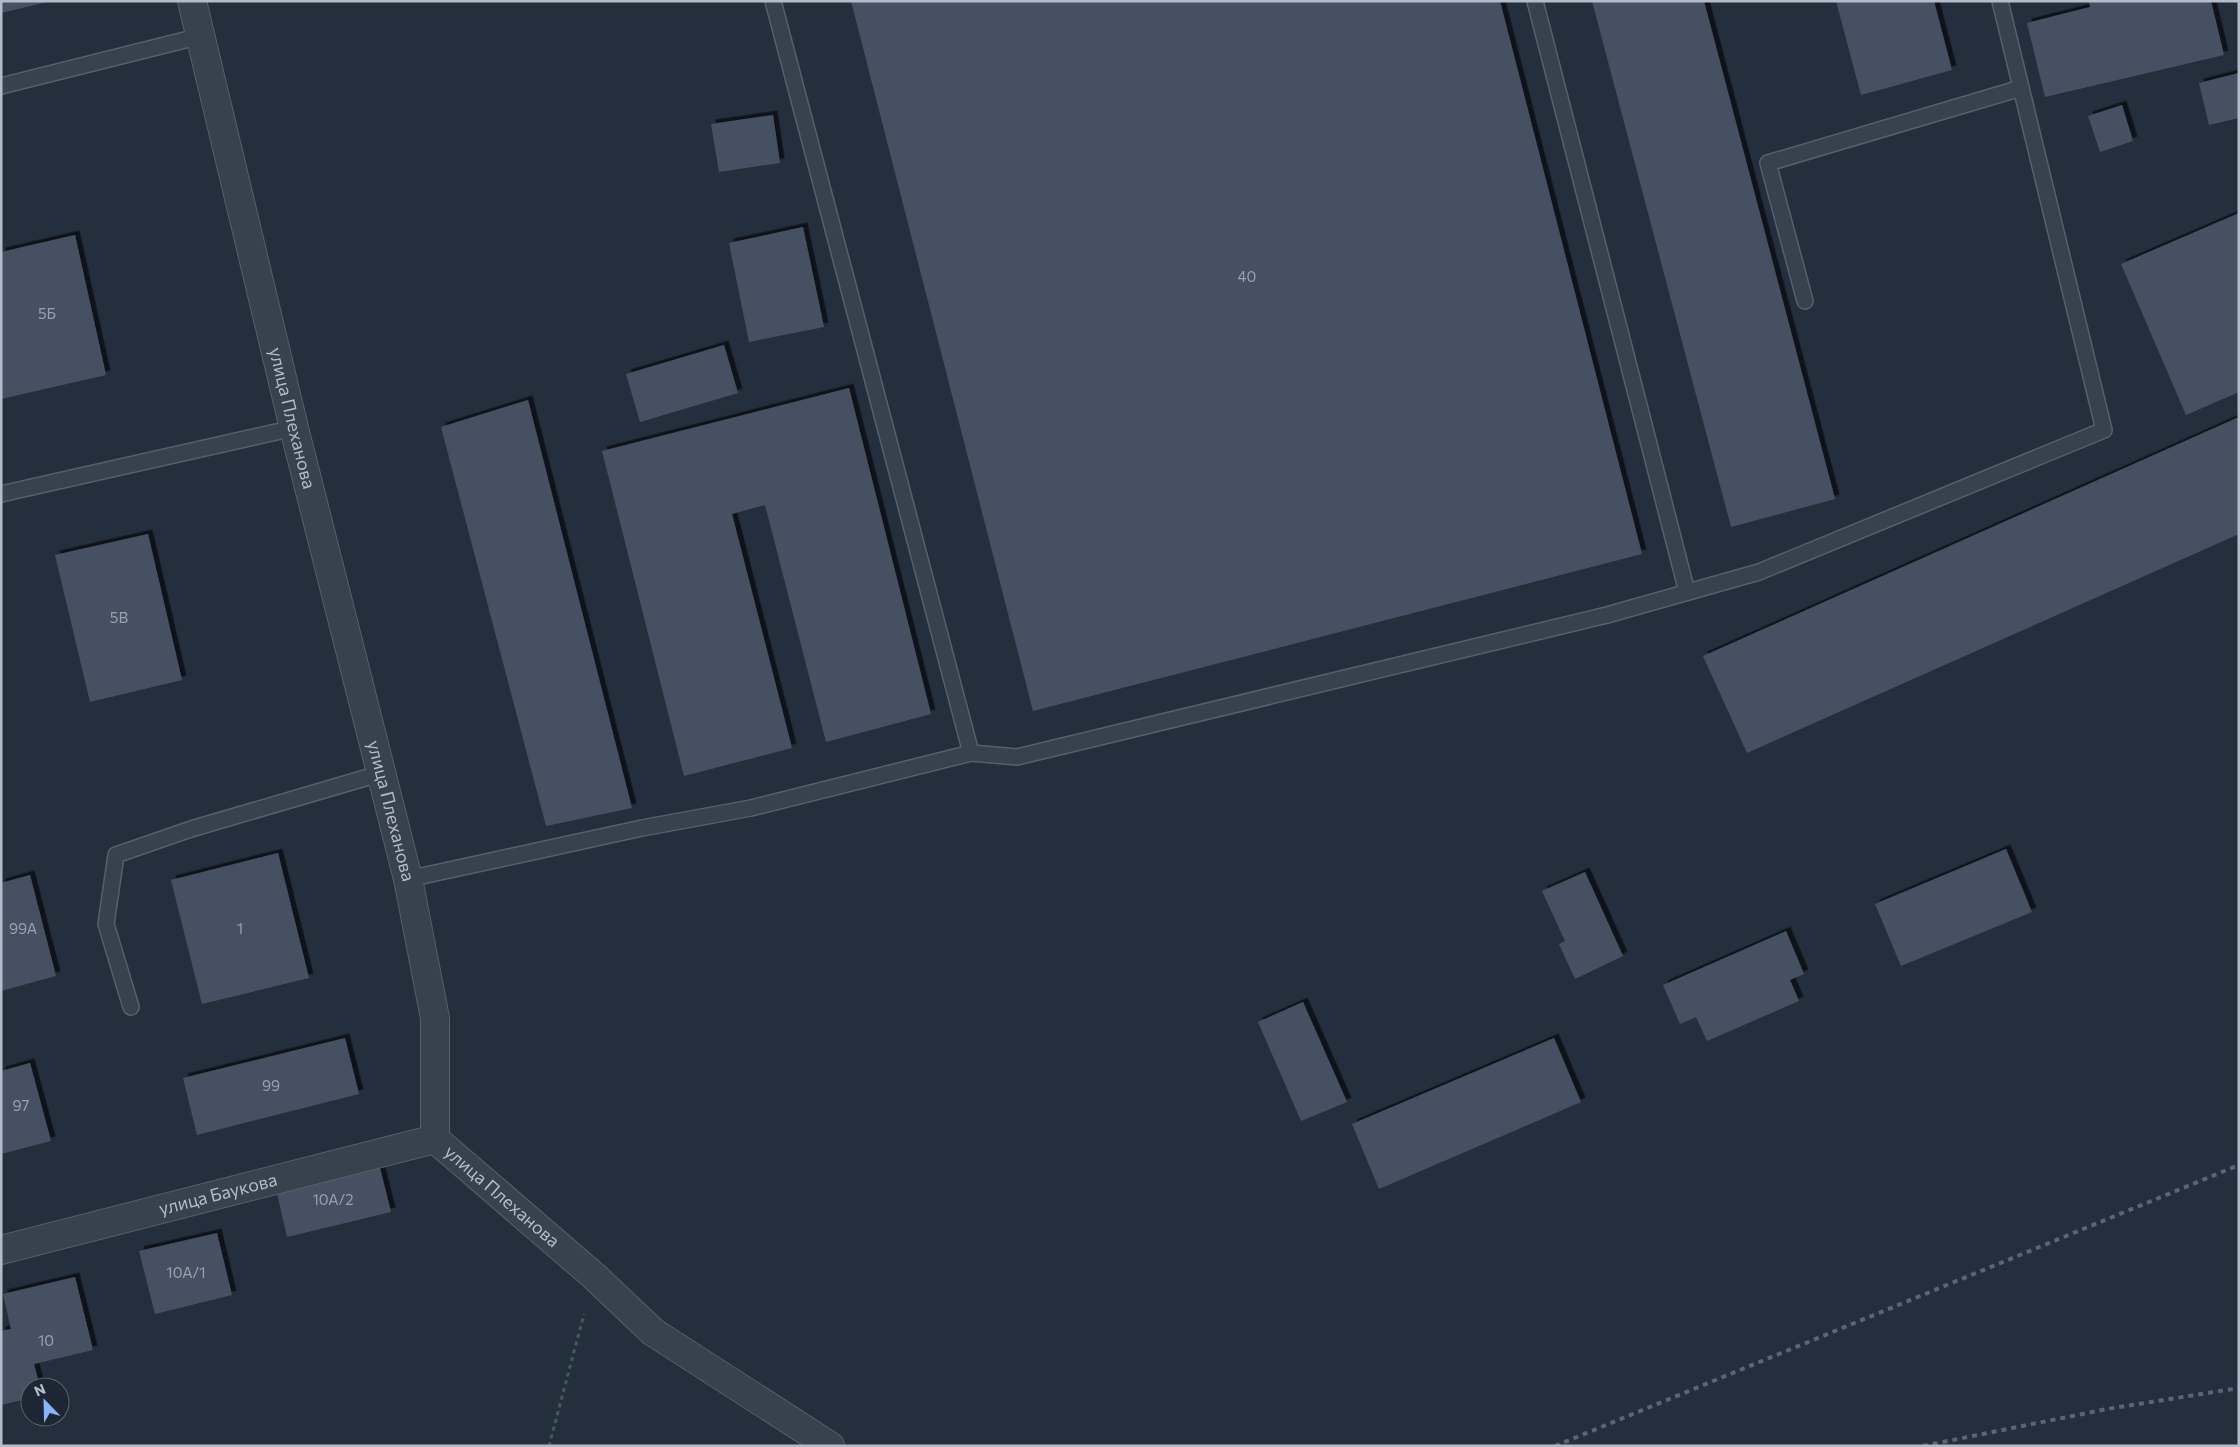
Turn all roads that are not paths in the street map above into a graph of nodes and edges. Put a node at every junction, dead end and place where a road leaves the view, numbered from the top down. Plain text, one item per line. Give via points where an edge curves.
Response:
1 (192, 1) edge
2 (773, 1) edge
3 (1535, 1) edge
4 (2000, 1) edge
5 (202, 36) junction
6 (1, 86) edge
7 (2021, 88) junction
8 (1806, 301) dead end
9 (294, 428) junction
10 (1, 494) edge
11 (1687, 592) junction
12 (971, 753) junction
13 (382, 773) junction
14 (408, 879) junction
15 (131, 1007) dead end
16 (436, 1139) junction
17 (1, 1250) edge
18 (830, 1446) edge

1 - 5 street, улица Плеханова
2 - 12 lane
3 - 11 lane
4 - 7 lane
5 - 6 lane
5 - 9 street, улица Плеханова
7 - 8 lane via 1768,163
7 - 11 lane via 2104,430 1759,572
9 - 10 lane
9 - 13 street, улица Плеханова
11 - 12 lane via 1607,615 1017,756
12 - 14 lane via 751,808 642,828
13 - 14 street, улица Плеханова
13 - 15 lane via 191,829 116,855 106,924
14 - 16 street, улица Плеханова via 435,1018
16 - 17 street, улица Баукова
16 - 18 street, улица Плеханова via 594,1276 653,1332

